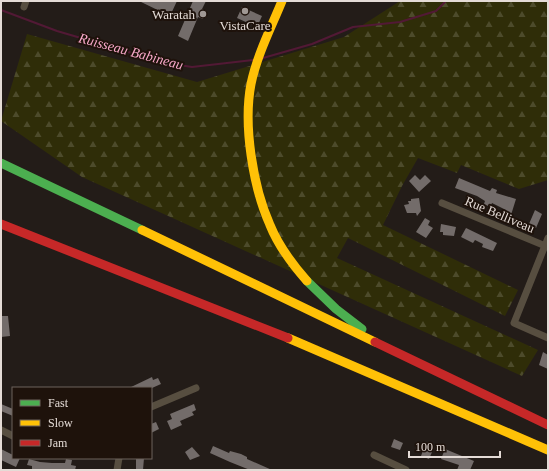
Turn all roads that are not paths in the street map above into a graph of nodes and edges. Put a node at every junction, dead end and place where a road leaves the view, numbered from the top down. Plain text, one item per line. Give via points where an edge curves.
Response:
1 (282, 1) edge
2 (1, 163) edge
3 (442, 203) dead end
4 (1, 224) edge
5 (548, 238) edge
6 (546, 247) edge
7 (548, 338) edge
8 (396, 353) junction
9 (196, 388) dead end
10 (152, 407) edge
11 (548, 425) edge
12 (1, 430) edge
13 (12, 436) edge
14 (548, 450) edge
15 (374, 455) dead end
16 (119, 459) edge
17 (117, 470) edge
18 (406, 470) edge

1 - 8 highway via 257,60 249,95 250,136 256,184 273,234 295,267 325,300 348,320
2 - 8 highway
3 - 6 street, Rue Belliveau
4 - 14 highway via 324,352
5 - 6 street
6 - 7 street via 514,323
8 - 11 highway
9 - 10 street
12 - 13 street
15 - 18 street
16 - 17 street

